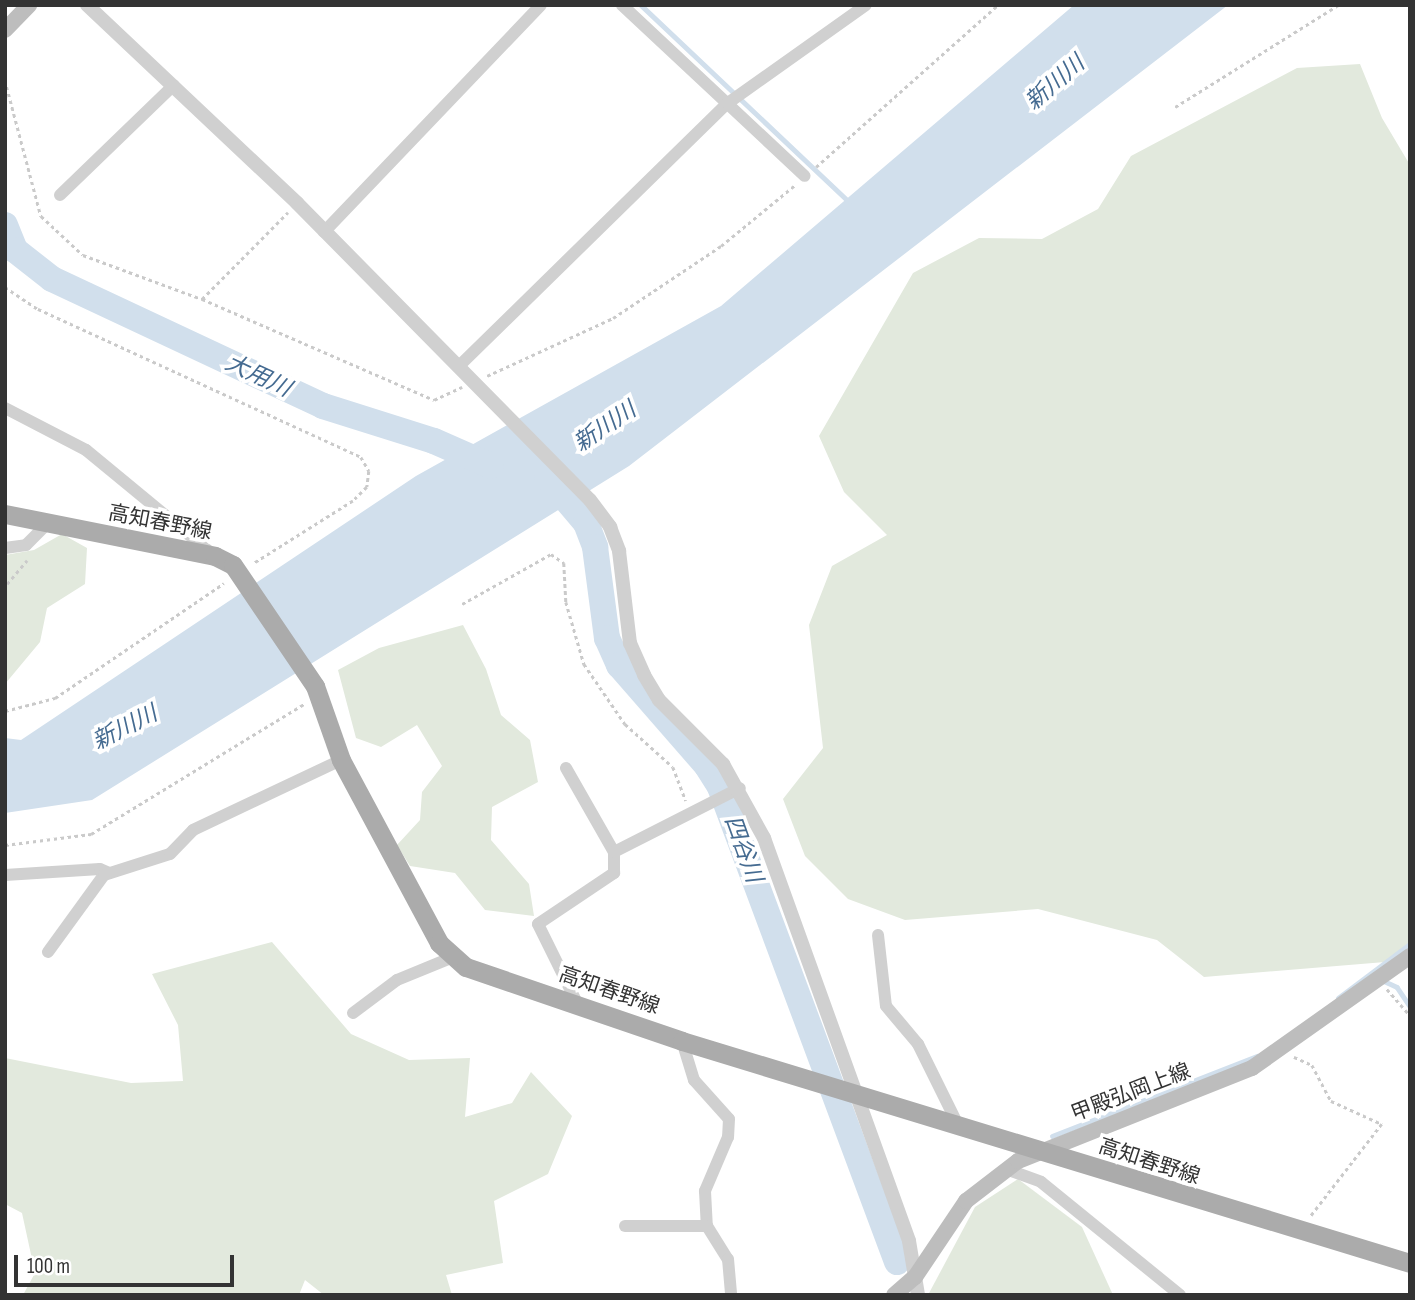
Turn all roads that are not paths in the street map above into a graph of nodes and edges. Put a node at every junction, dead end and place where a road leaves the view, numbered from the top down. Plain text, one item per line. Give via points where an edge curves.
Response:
1 (29, 5) edge
2 (87, 5) edge
3 (541, 5) edge
4 (622, 5) edge
5 (866, 5) edge
6 (5, 30) edge
7 (174, 85) junction
8 (728, 103) junction
9 (805, 176) road end
10 (60, 195) dead end
11 (324, 232) junction
12 (458, 367) junction
13 (5, 408) edge
14 (5, 514) edge
15 (48, 523) junction
16 (5, 548) edge
17 (215, 556) junction
18 (341, 760) junction
19 (566, 768) dead end
20 (734, 791) junction
21 (614, 852) junction
22 (109, 873) junction
23 (5, 874) edge
24 (878, 935) dead end
25 (48, 952) dead end
26 (1410, 956) edge
27 (453, 957) junction
28 (577, 1003) junction
29 (352, 1013) dead end
30 (682, 1041) junction
31 (848, 1092) junction
32 (957, 1123) junction
33 (1038, 1150) junction
34 (1006, 1169) junction
35 (625, 1226) dead end
36 (707, 1226) junction
37 (1410, 1263) edge
38 (915, 1277) junction
39 (731, 1295) edge
40 (894, 1295) edge
41 (918, 1295) edge
42 (1180, 1295) edge

1 - 6 main road
2 - 7 street
3 - 11 street
4 - 8 street
5 - 8 street
7 - 10 street
7 - 11 street
8 - 9 street
8 - 12 street
11 - 12 street
12 - 20 street via 590,500 610,527 619,551 630,643 644,675 659,700 723,764
13 - 17 street via 86,450
14 - 15 main road, 高知春野線
15 - 16 street via 26,545
15 - 17 main road, 高知春野線
17 - 18 main road, 高知春野線 via 241,574 315,691
18 - 22 street via 193,830 170,854
18 - 27 main road, 高知春野線 via 424,917
19 - 21 street
20 - 21 street
20 - 31 street via 764,838
21 - 28 street via 614,873 538,924
22 - 23 street via 100,869
22 - 25 street
24 - 32 street via 886,1006 918,1044
26 - 33 main road, 甲殿弘岡上線 via 1252,1068
27 - 28 main road, 高知春野線 via 482,974
27 - 29 street via 397,980
28 - 30 main road, 高知春野線
30 - 31 main road, 高知春野線
30 - 36 street via 694,1080 729,1119 728,1138 705,1191
31 - 32 main road, 高知春野線
31 - 38 street via 909,1241
32 - 33 main road, 高知春野線
33 - 34 main road, 甲殿弘岡上線
33 - 37 main road, 高知春野線
34 - 38 main road, 甲殿弘岡上線 via 966,1201
34 - 42 street via 1041,1182
35 - 36 street
36 - 39 street via 728,1259
38 - 40 main road, 甲殿弘岡上線
38 - 41 street

